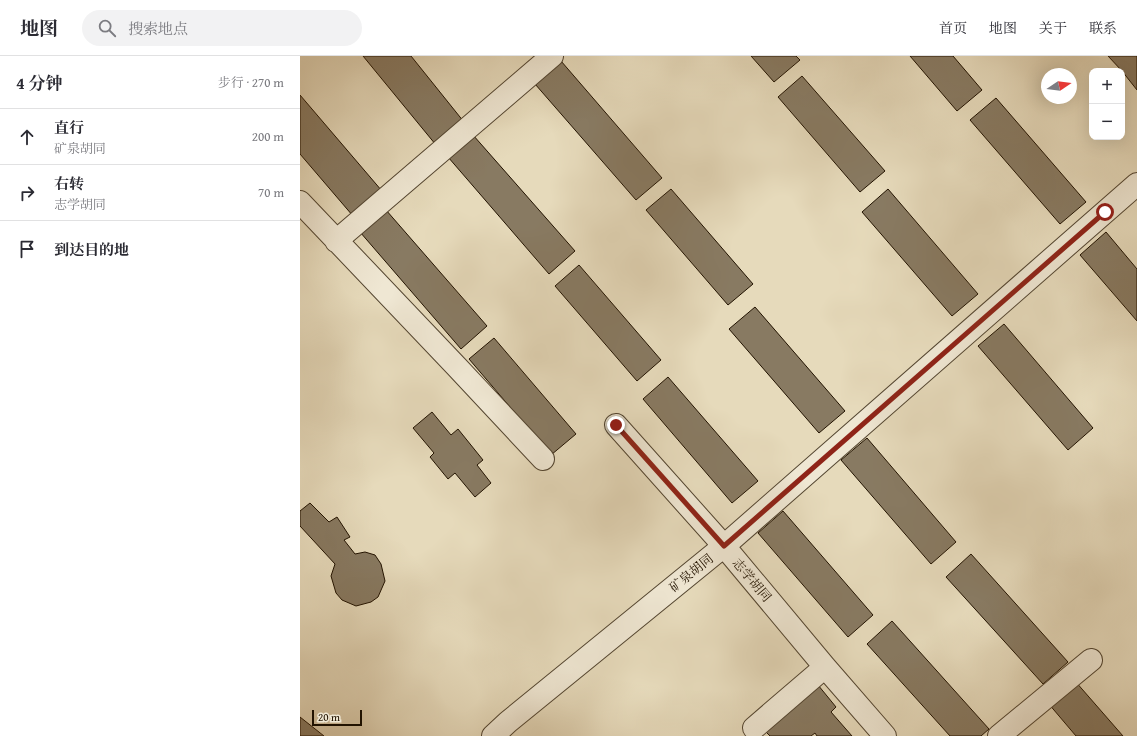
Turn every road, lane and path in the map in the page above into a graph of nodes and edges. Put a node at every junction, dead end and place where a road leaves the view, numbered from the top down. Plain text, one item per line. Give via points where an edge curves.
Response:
1 (552, 56) edge
2 (1137, 184) edge
3 (300, 202) edge
4 (336, 241) junction
5 (616, 425) dead end
6 (543, 459) dead end
7 (724, 546) junction
8 (1091, 660) dead end
9 (825, 667) junction
10 (754, 728) dead end
11 (493, 736) edge
12 (885, 736) edge
13 (999, 736) edge

1 - 4 street
2 - 7 street, 矿泉胡同
3 - 4 street
4 - 6 street
5 - 7 street, 志学胡同
7 - 9 street, 志学胡同
7 - 11 street, 矿泉胡同
8 - 13 street
9 - 10 street
9 - 12 street, 志学胡同

